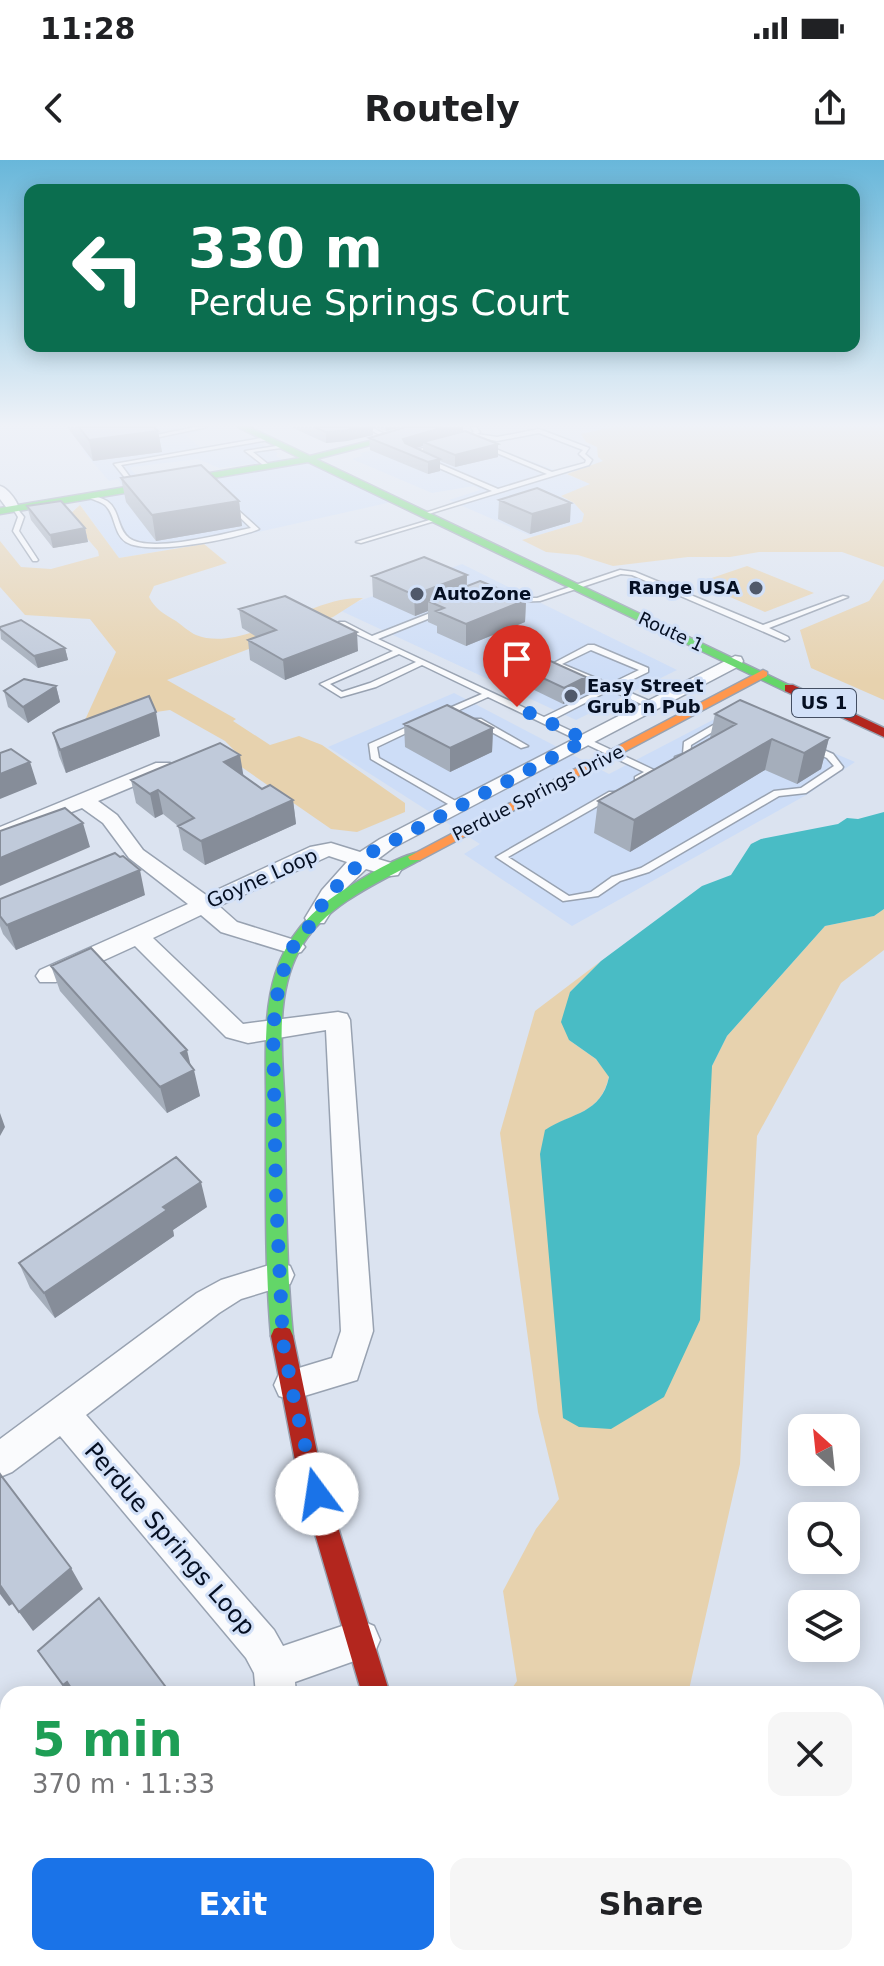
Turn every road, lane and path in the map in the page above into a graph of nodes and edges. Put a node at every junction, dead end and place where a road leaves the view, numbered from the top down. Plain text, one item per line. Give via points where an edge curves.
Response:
1 (11, 511) edge
2 (112, 511) edge
3 (237, 511) edge
4 (417, 511) edge
5 (444, 511) edge
6 (429, 517) junction
7 (359, 542) dead end
8 (35, 560) dead end
9 (573, 586) junction
10 (504, 597) edge
11 (845, 597) dead end
12 (453, 607) edge
13 (342, 624) edge
14 (763, 628) junction
15 (373, 638) junction
16 (785, 639) dead end
17 (400, 651) junction
18 (735, 661) junction
19 (423, 662) junction
20 (763, 674) junction
21 (611, 687) junction
22 (489, 694) junction
23 (651, 705) junction
24 (454, 709) junction
25 (741, 719) edge
26 (545, 720) junction
27 (884, 733) edge
28 (586, 740) junction
29 (524, 746) dead end
30 (805, 746) edge
31 (615, 754) junction
32 (185, 757) edge
33 (651, 772) junction
34 (84, 800) junction
35 (458, 806) junction
36 (0, 834) edge
37 (362, 860) junction
38 (390, 870) junction
39 (203, 905) junction
40 (316, 918) junction
41 (138, 936) junction
42 (293, 947) junction
43 (48, 976) edge
44 (273, 1029) junction
45 (279, 1275) junction
46 (291, 1385) junction
47 (62, 1413) junction
48 (0, 1460) edge
49 (360, 1640) junction
50 (275, 1681) edge
51 (374, 1686) edge

1 - 8 lane via 21,517 16,531
2 - 3 lane via 127,540 147,547 256,529
4 - 6 street, Route 1 / US 1
5 - 6 lane
6 - 7 lane
6 - 9 street, Route 1 / US 1
9 - 10 lane via 538,600
9 - 14 lane via 633,573
9 - 18 street, Route 1 / US 1
11 - 14 lane
12 - 15 lane
13 - 15 lane
14 - 16 lane
15 - 17 lane
17 - 19 lane
17 - 19 lane via 324,684 341,695
18 - 20 street, Route 1 / US 1
18 - 23 street, Perdue Springs Drive
19 - 22 lane
20 - 27 street, Route 1 / US 1
20 - 31 street, Perdue Springs Drive
21 - 21 lane via 597,682 556,664 591,647 645,670
21 - 23 lane
21 - 26 lane
22 - 24 lane
22 - 26 lane
23 - 28 street, Perdue Springs Drive
24 - 29 lane
24 - 35 lane via 372,746 375,759
25 - 33 lane via 718,723 687,744 687,755
26 - 28 lane
28 - 31 lane
28 - 35 street, Perdue Springs Drive
30 - 33 lane via 830,756 839,767 803,791 777,793 594,894 567,899 501,857
31 - 33 lane
31 - 38 street, Perdue Springs Drive
32 - 34 street
34 - 36 street
34 - 39 street via 110,819 136,854
35 - 37 street, Perdue Springs Drive
37 - 38 street, Goyne Loop
37 - 39 street, Goyne Loop via 331,849 317,851
37 - 40 street, Perdue Springs Drive via 336,884
38 - 40 street, Perdue Springs Drive
39 - 41 street, Goyne Loop
39 - 42 street via 229,927
40 - 42 street, Perdue Springs Drive
41 - 43 street, Goyne Loop
41 - 44 street via 235,1031
42 - 44 street, Perdue Springs Drive via 279,982
44 - 45 street, Perdue Springs Drive
44 - 46 street via 338,1020 357,1331 345,1369
45 - 46 street, Perdue Springs Drive
45 - 47 street via 232,1289 208,1303
46 - 49 street, Perdue Springs Drive
47 - 48 street
47 - 50 street, Perdue Springs Loop via 260,1644
49 - 50 street, Perdue Springs Loop
49 - 51 street, Perdue Springs Drive

